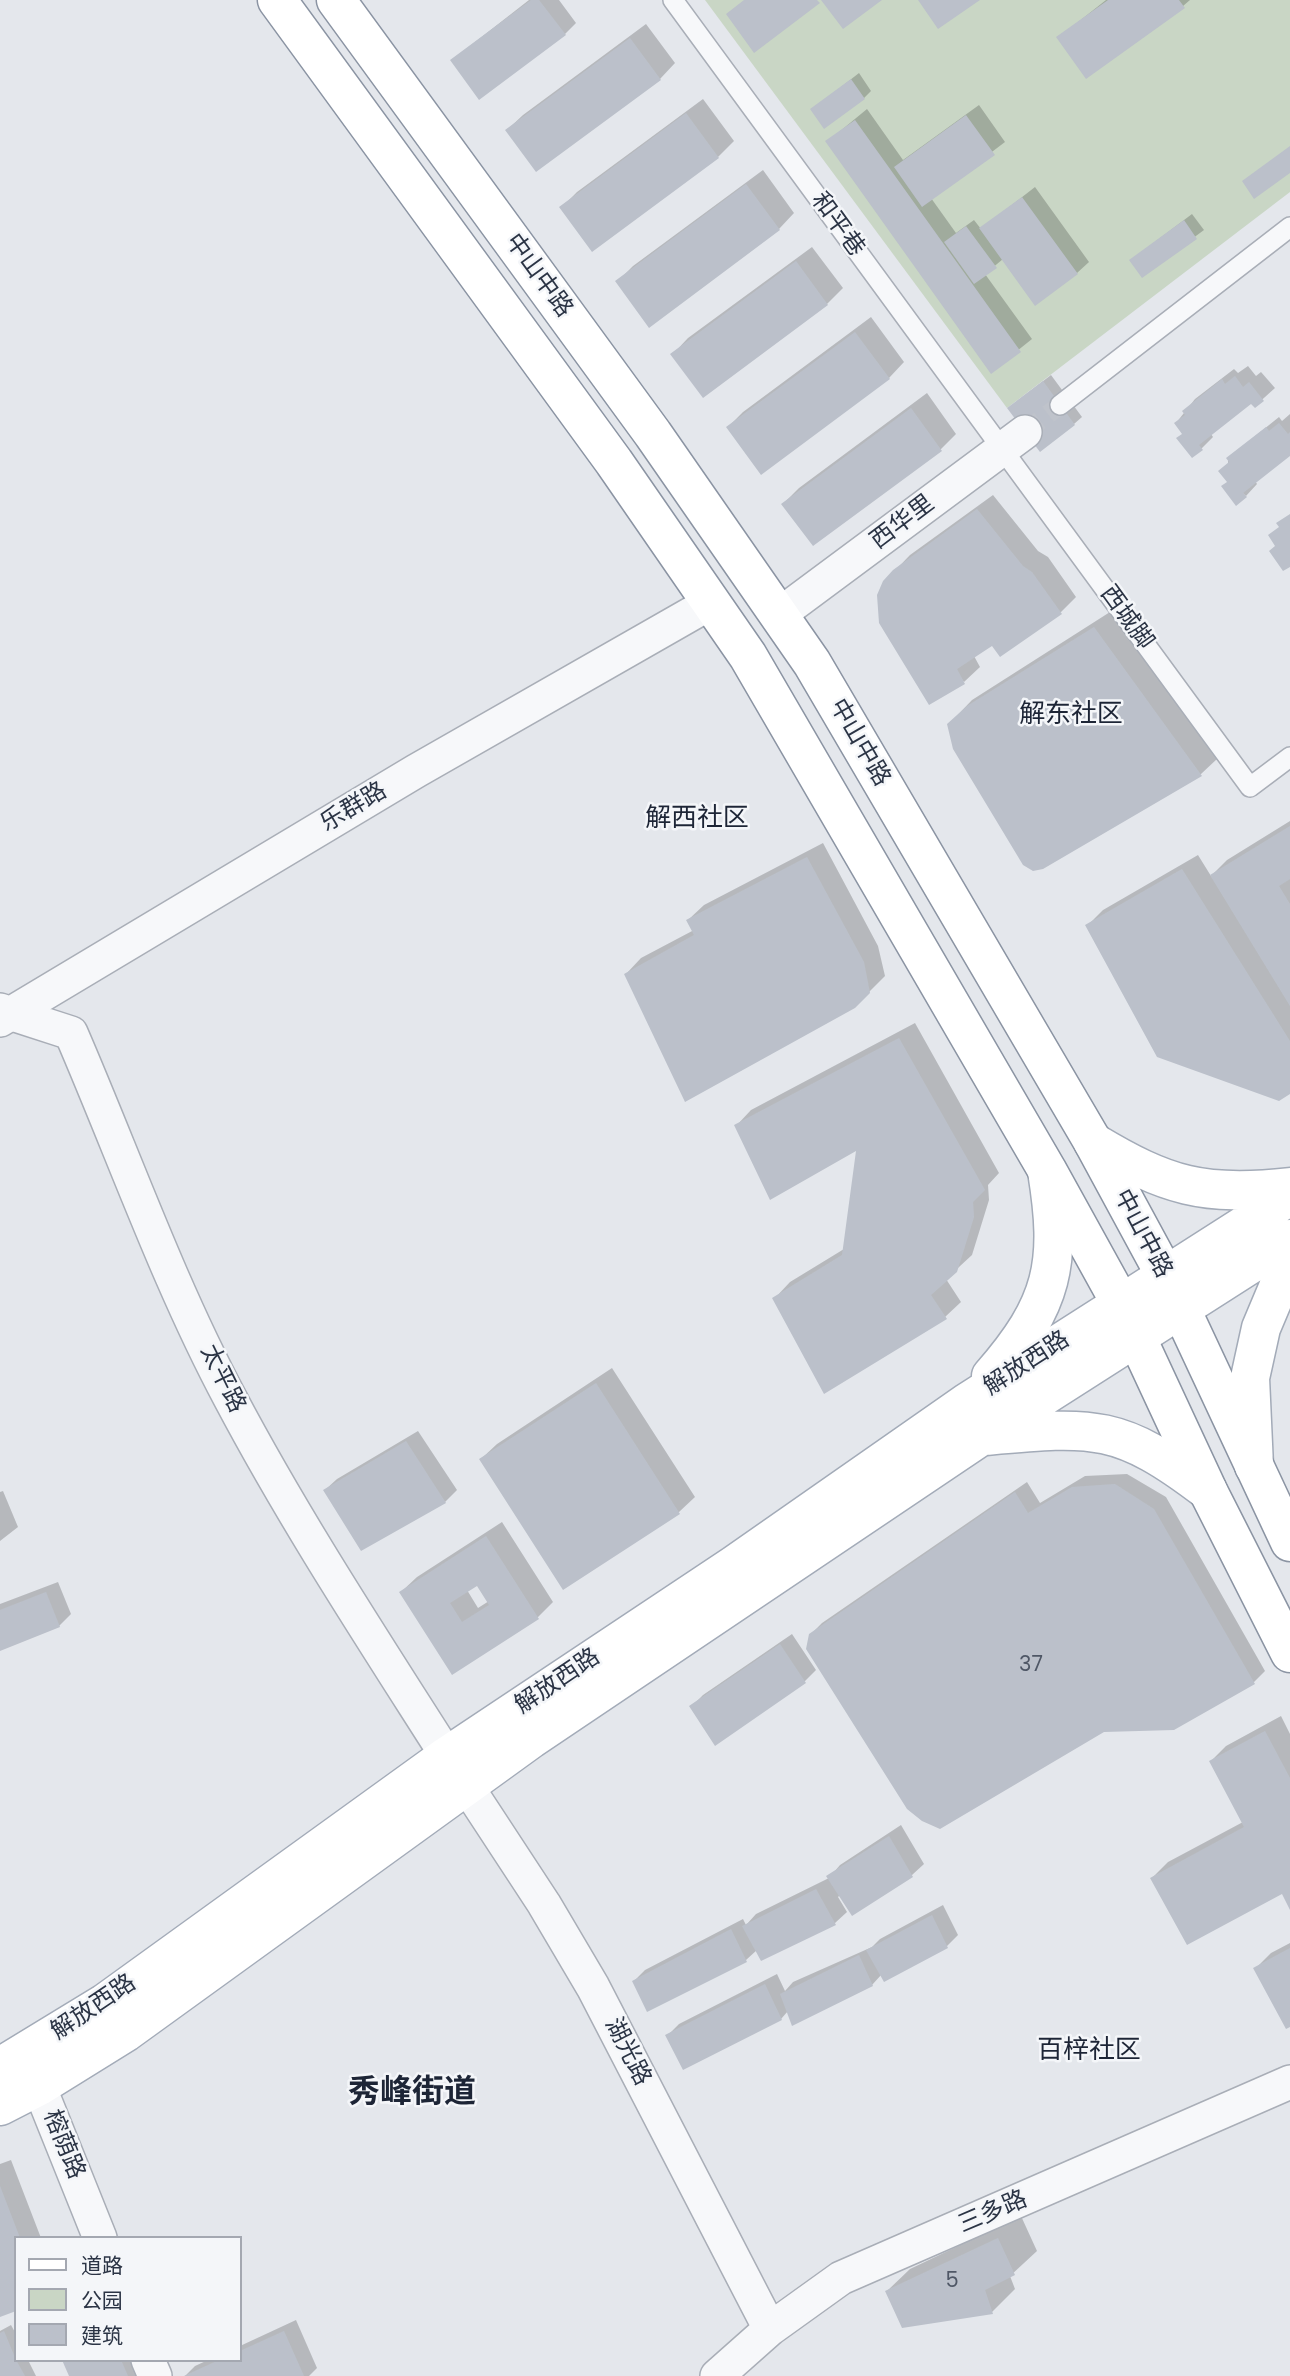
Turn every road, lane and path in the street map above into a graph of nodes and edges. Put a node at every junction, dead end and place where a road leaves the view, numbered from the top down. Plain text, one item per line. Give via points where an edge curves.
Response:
1 (277, 0) edge
2 (336, 0) edge
3 (673, 0) edge
4 (1290, 227) edge
5 (1060, 405) tunnel mouth
6 (1013, 441) junction
7 (712, 603) junction
8 (780, 614) junction
9 (1290, 757) edge
10 (4, 1014) edge
11 (1093, 1142) junction
12 (1047, 1170) junction
13 (1290, 1187) edge
14 (1290, 1196) edge
15 (1290, 1239) edge
16 (1290, 1259) edge
17 (1173, 1292) junction
18 (1128, 1321) junction
19 (973, 1420) junction
20 (1254, 1468) junction
21 (1208, 1491) junction
22 (1290, 1542) edge
23 (1290, 1653) edge
24 (457, 1770) junction
25 (20, 2069) edge
26 (1290, 2082) edge
27 (0, 2106) edge
28 (99, 2236) edge
29 (771, 2329) junction
30 (717, 2376) edge

1 - 7 main road, 中山中路
2 - 8 main road, 中山中路
3 - 6 street, 和平巷
4 - 5 street
6 - 8 street, 西华里
6 - 9 street, 西城脚 via 1250,787
7 - 10 street, 乐群路
7 - 12 main road, 中山中路 via 748,656
8 - 11 main road, 中山中路
10 - 24 street, 太平路 via 71,1032 228,1395 300,1521
11 - 13 main road via 1170,1182 1212,1191
11 - 17 main road, 中山中路
12 - 18 main road, 中山中路
12 - 19 main road via 1056,1248 1048,1287
14 - 17 main road
15 - 17 main road
16 - 20 main road via 1261,1328 1250,1378
17 - 18 main road, 解放西路
17 - 20 main road, 中山中路
18 - 19 main road, 解放西路
18 - 21 main road, 中山中路
19 - 21 main road via 1099,1431 1133,1441
19 - 24 main road, 解放西路
20 - 22 main road, 中山中路
21 - 23 main road
24 - 25 main road, 解放西路 via 125,2032
24 - 29 street, 湖光路 via 593,1987
25 - 27 main road, 解放西路
25 - 28 street, 榕荫路
26 - 29 street, 三多路 via 841,2278
29 - 30 street, 三多路

